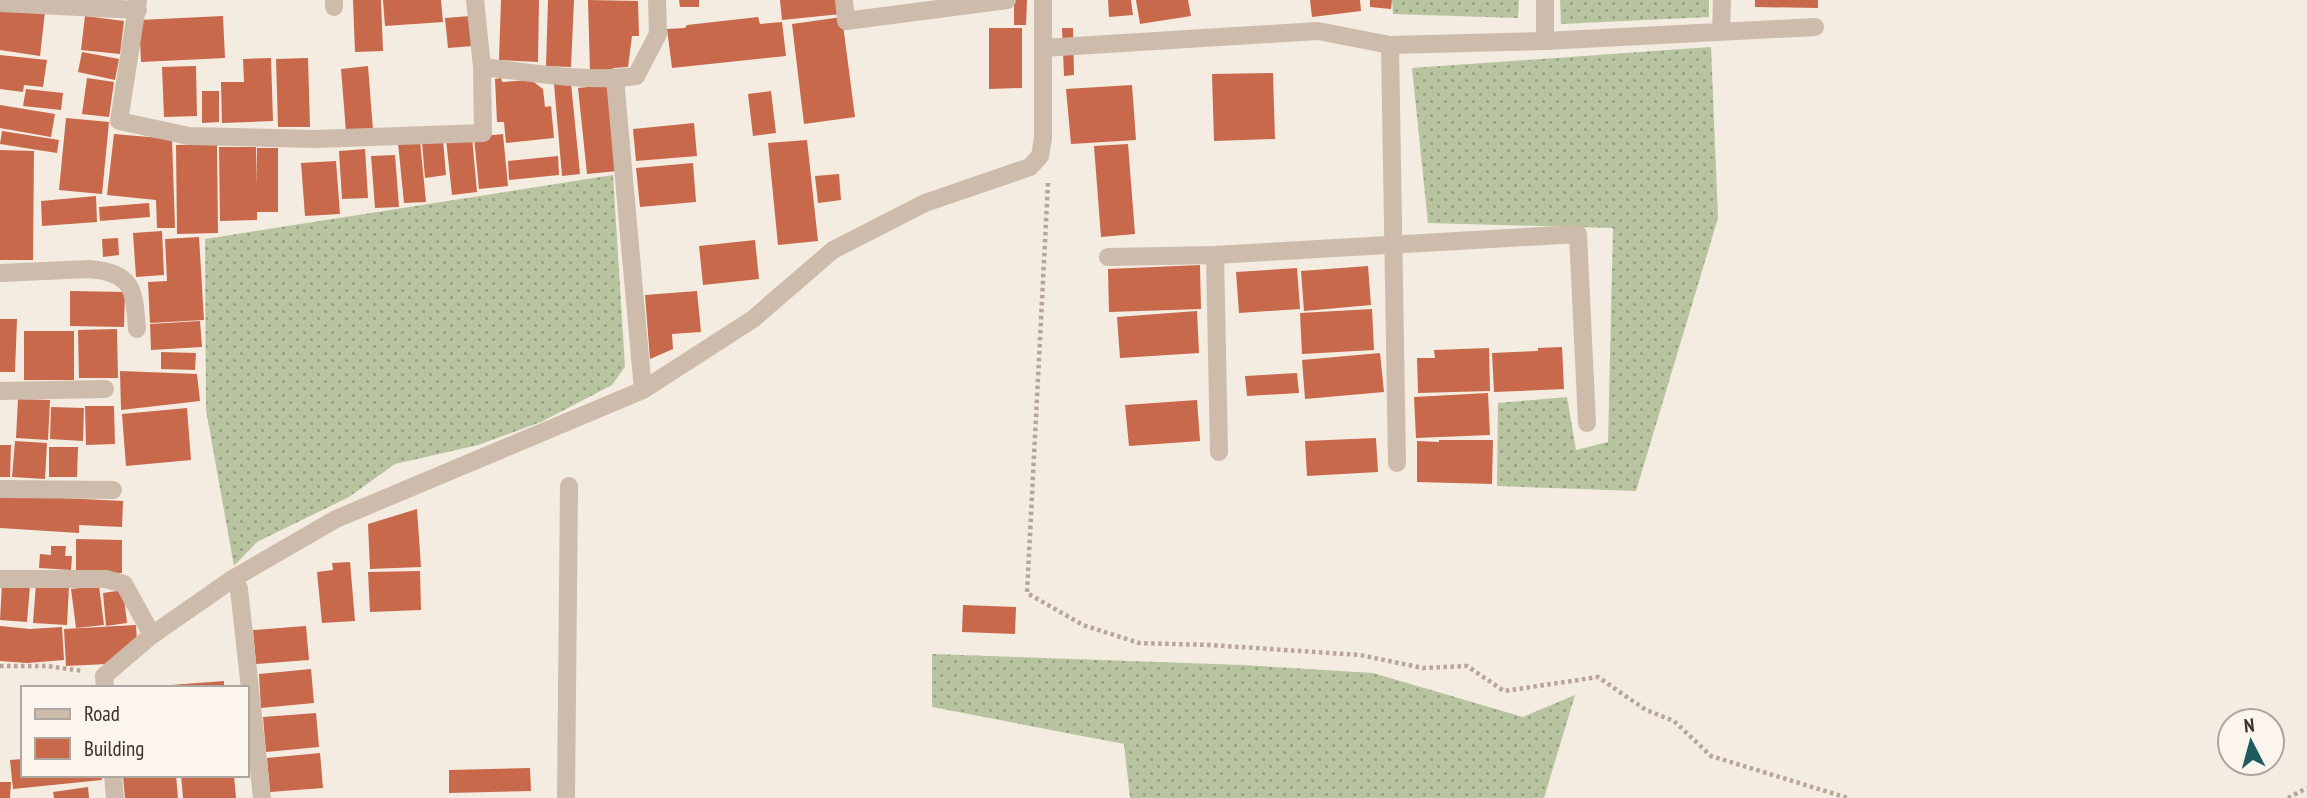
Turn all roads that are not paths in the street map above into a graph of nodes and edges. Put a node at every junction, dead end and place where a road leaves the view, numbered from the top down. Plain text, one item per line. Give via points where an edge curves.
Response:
1 (475, 0) edge
2 (657, 0) edge
3 (844, 0) edge
4 (1007, 0) edge
5 (1043, 0) edge
6 (1545, 0) edge
7 (1722, 0) edge
8 (0, 3) edge
9 (138, 5) edge
10 (1815, 27) dead end
11 (1721, 32) junction
12 (1545, 41) junction
13 (1390, 45) junction
14 (1043, 48) junction
15 (482, 66) junction
16 (615, 79) junction
17 (1393, 245) junction
18 (1215, 255) junction
19 (1108, 257) dead end
20 (0, 273) edge
21 (137, 329) dead end
22 (105, 389) dead end
23 (643, 390) junction
24 (0, 391) edge
25 (1587, 424) dead end
26 (1219, 452) dead end
27 (1397, 463) dead end
28 (569, 486) dead end
29 (0, 489) edge
30 (113, 490) dead end
31 (234, 578) junction
32 (0, 579) edge
33 (152, 635) junction
34 (104, 682) edge
35 (113, 777) edge
36 (115, 798) edge
37 (262, 798) edge
38 (566, 798) edge

1 - 15 street
2 - 16 street via 658,34 636,76
3 - 4 street via 846,21
5 - 14 street
6 - 12 street
7 - 11 street
8 - 9 street
9 - 15 street via 119,121 189,136 315,139 483,133
10 - 11 street
11 - 12 street
12 - 13 street
13 - 14 street via 1318,31
13 - 17 street
14 - 23 street via 1043,138 1040,156 1030,167 925,203 834,250 753,319
15 - 16 street
16 - 23 street
17 - 18 street
17 - 25 street via 1578,234
17 - 27 street
18 - 19 street
18 - 26 street
20 - 21 street via 89,270 115,276 132,288
22 - 24 street
23 - 31 street via 336,519
28 - 38 street
29 - 30 street
31 - 33 street
31 - 37 street via 239,589
32 - 33 street via 106,579 124,584
33 - 34 street
35 - 36 street

